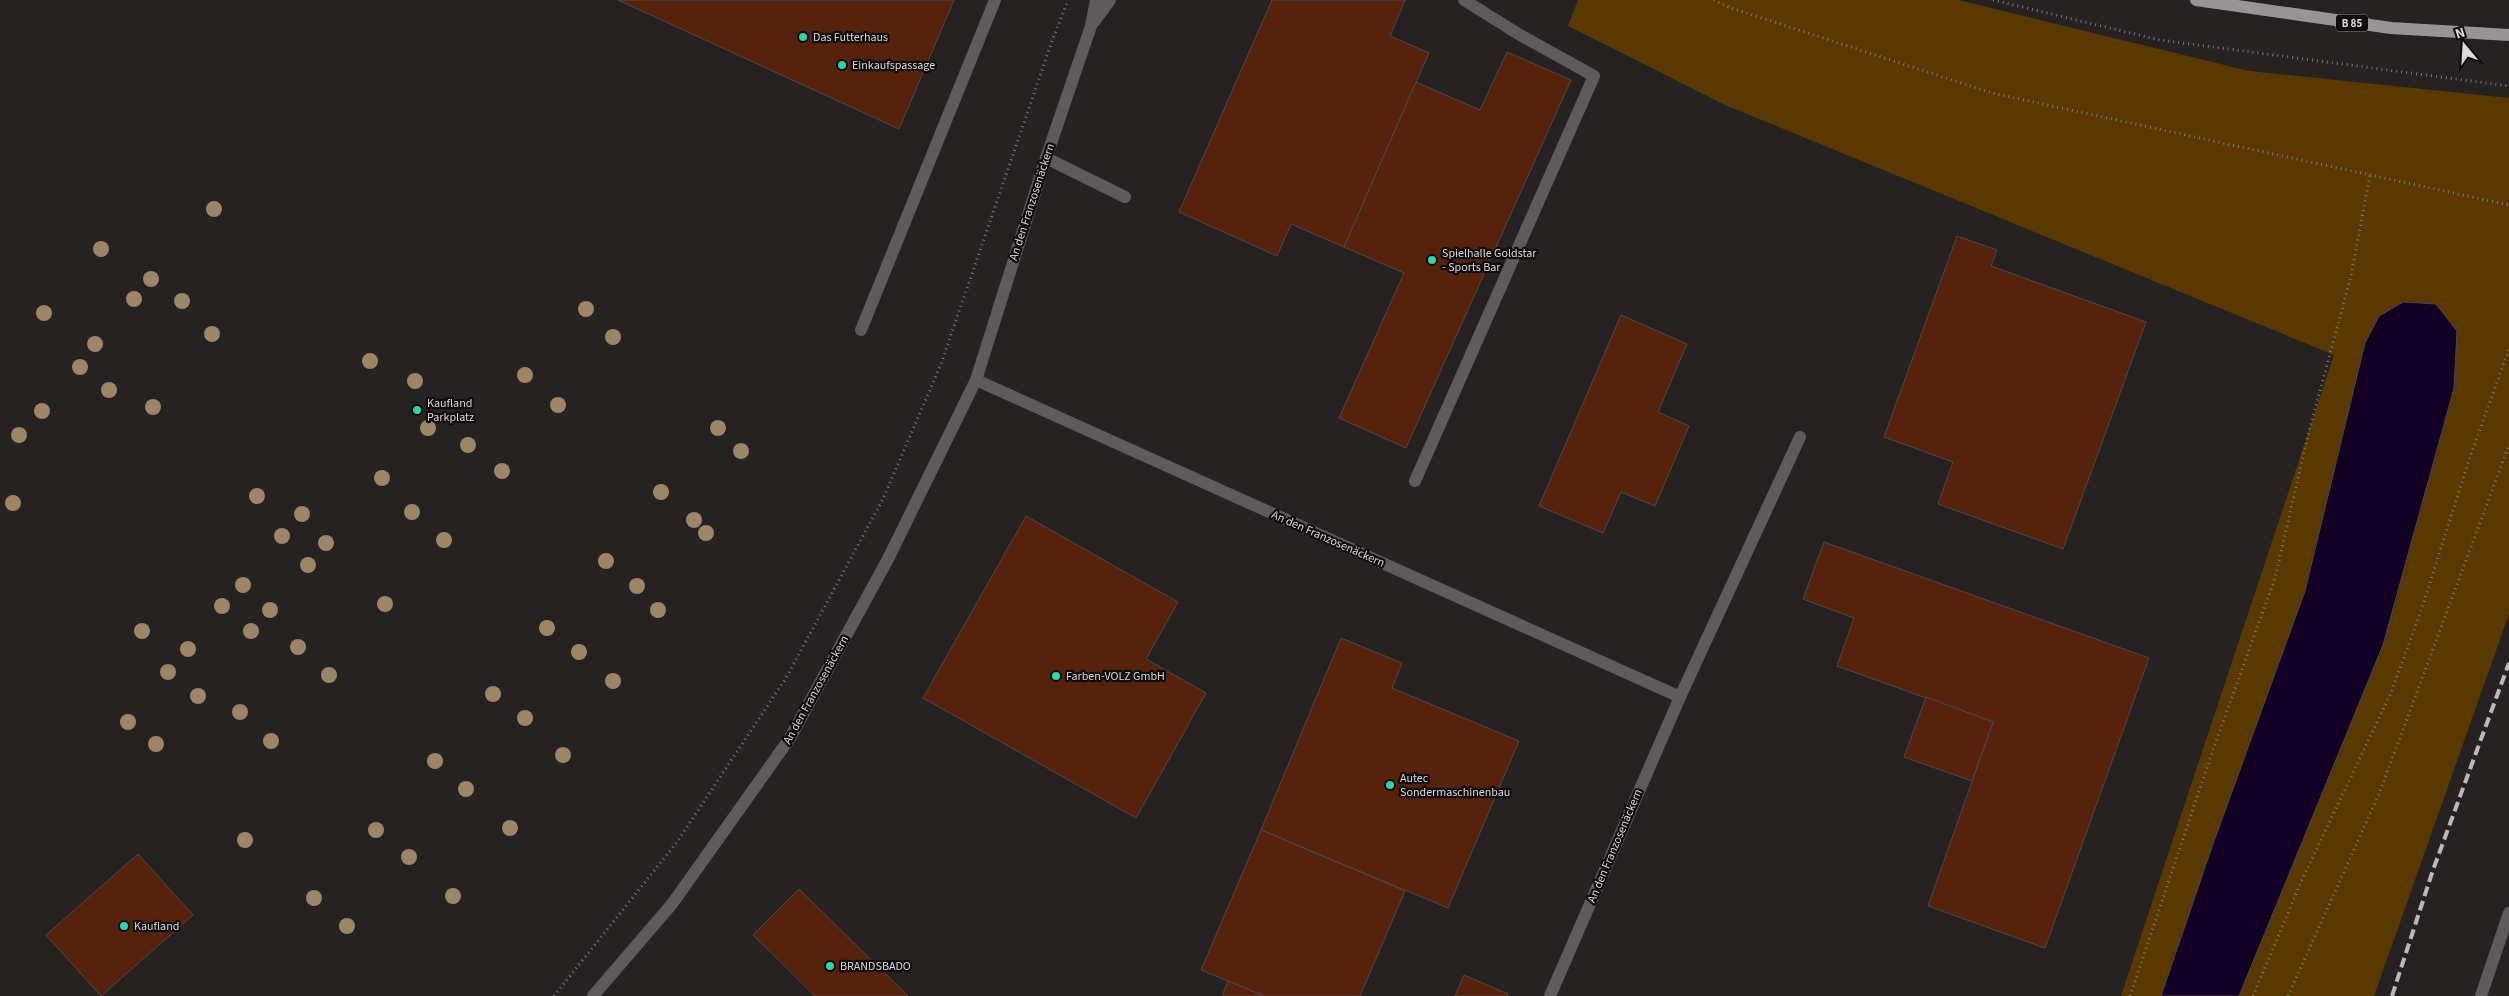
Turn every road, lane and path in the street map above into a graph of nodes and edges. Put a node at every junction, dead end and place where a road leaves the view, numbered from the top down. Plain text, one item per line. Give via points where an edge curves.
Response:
1 (995, 0) edge
2 (1069, 0) edge
3 (1096, 0) edge
4 (1110, 0) edge
5 (1464, 0) edge
6 (1714, 0) edge
7 (1993, 0) edge
8 (2196, 0) edge
9 (1091, 26) junction
10 (2509, 35) edge
11 (2509, 86) edge
12 (1046, 158) junction
13 (2370, 175) junction
14 (1125, 197) dead end
15 (2509, 205) edge
16 (861, 330) dead end
17 (2509, 349) edge
18 (976, 380) junction
19 (1800, 437) dead end
20 (2509, 445) edge
21 (1415, 481) dead end
22 (1680, 697) junction
23 (2509, 913) edge
24 (554, 996) edge
25 (593, 996) edge
26 (1550, 996) edge
27 (2130, 996) edge
28 (2253, 996) edge
29 (2288, 996) edge
30 (2481, 996) edge

1 - 16 street
2 - 24 path via 941,364 883,499 786,678 676,842
3 - 9 street
4 - 9 street
5 - 21 street via 1520,36 1594,76
6 - 13 path via 1992,93
7 - 11 path via 2160,40
8 - 10 main road, B 85 via 2391,28
9 - 12 street, An den Franzosenäckern
12 - 14 street
12 - 18 street, An den Franzosenäckern
13 - 15 path
13 - 27 path via 2351,276 2308,435 2275,578
17 - 28 path via 2390,696 2301,882
18 - 22 street, An den Franzosenäckern
18 - 25 street, An den Franzosenäckern via 888,559 790,738 672,904
19 - 22 street, An den Franzosenäckern
20 - 29 path via 2379,794
22 - 26 street, An den Franzosenäckern
23 - 30 street

